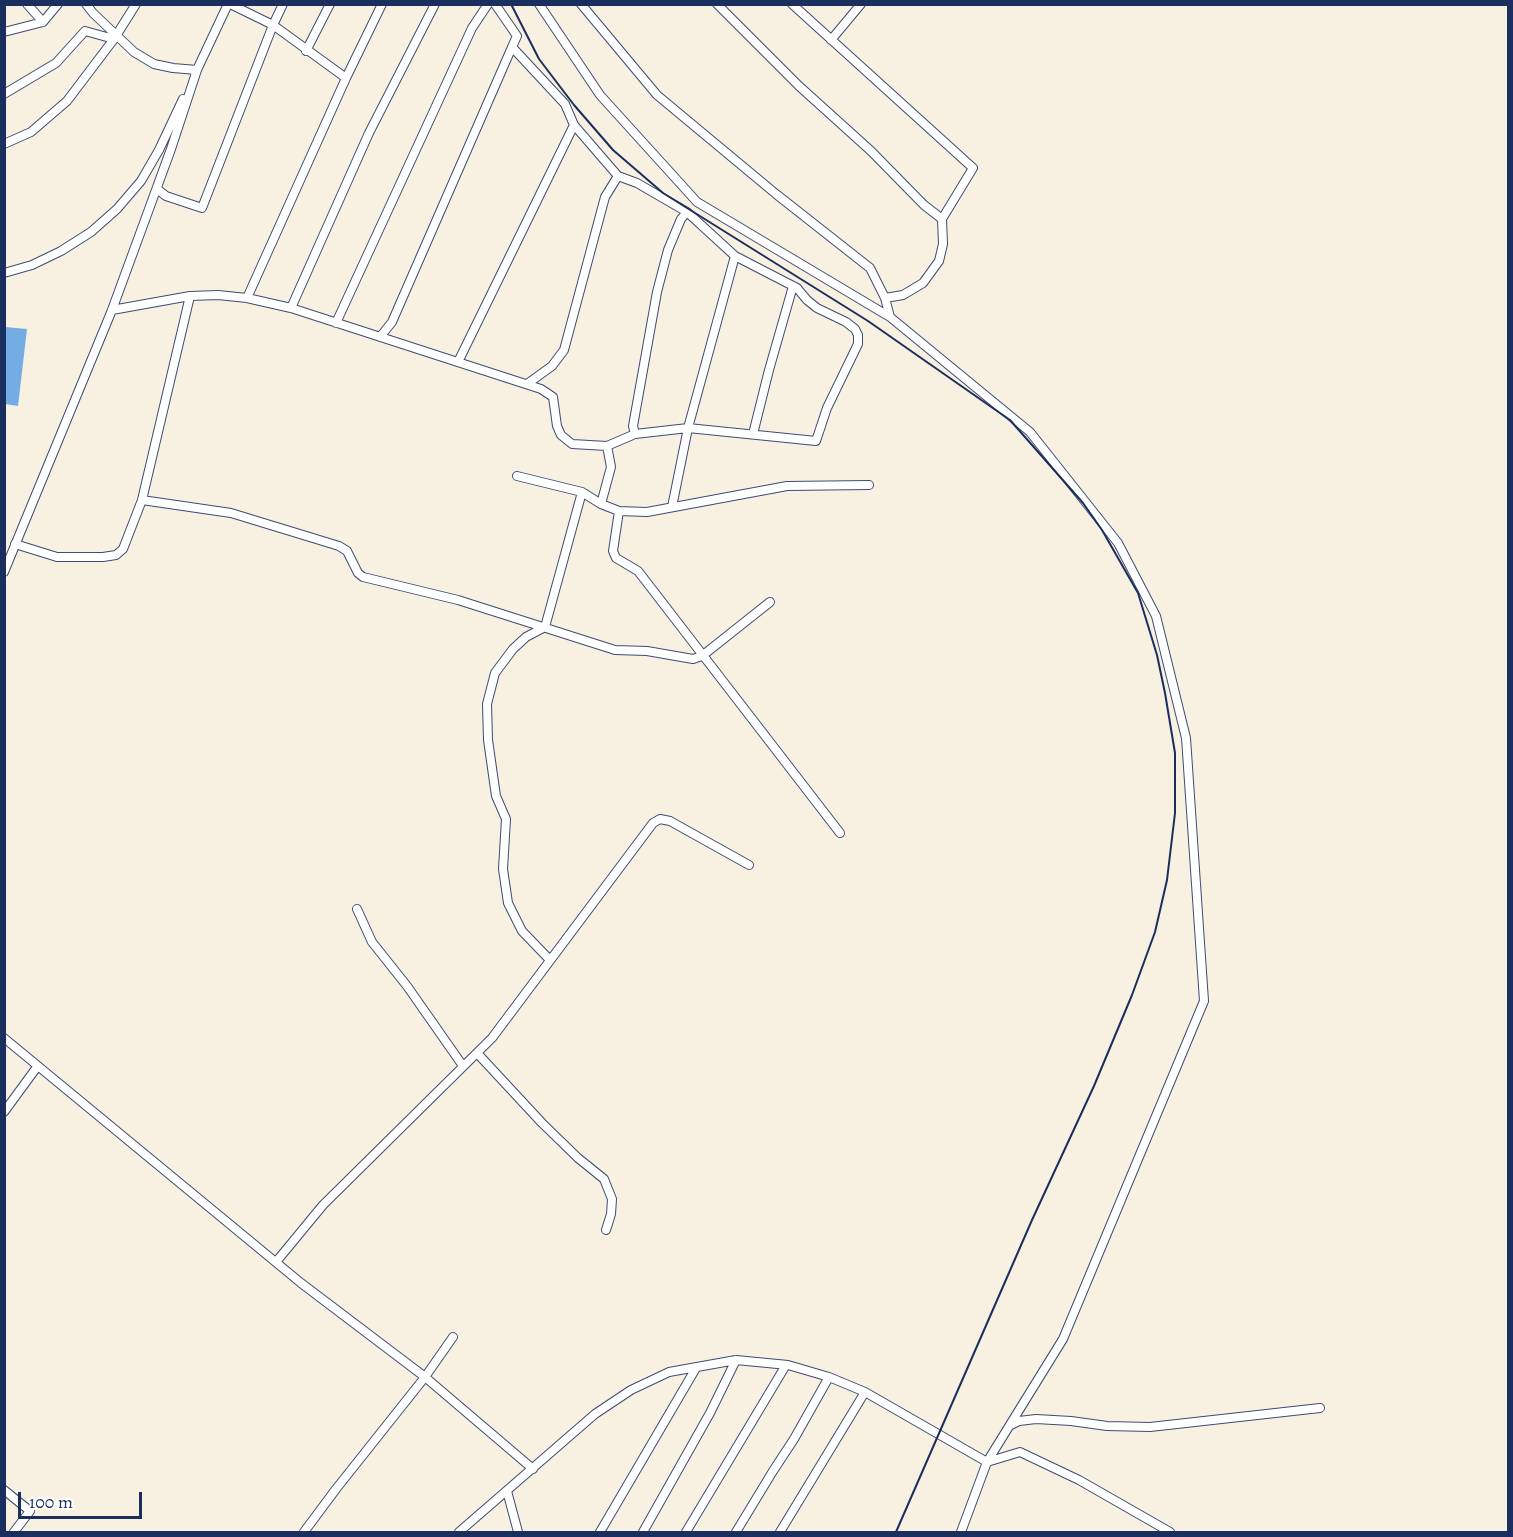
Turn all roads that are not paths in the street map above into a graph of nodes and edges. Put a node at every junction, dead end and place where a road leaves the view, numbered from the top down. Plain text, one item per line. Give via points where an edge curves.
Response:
1 (27, 4) edge
2 (58, 4) edge
3 (86, 4) edge
4 (136, 4) edge
5 (229, 4) edge
6 (283, 4) edge
7 (330, 4) edge
8 (382, 4) edge
9 (435, 4) edge
10 (488, 4) edge
11 (495, 4) edge
12 (539, 4) edge
13 (581, 4) edge
14 (717, 4) edge
15 (792, 4) edge
16 (860, 5) edge
17 (43, 22) junction
18 (273, 26) junction
19 (4, 32) edge
20 (116, 37) junction
21 (831, 40) junction
22 (512, 47) junction
23 (306, 51) junction
24 (197, 70) junction
25 (346, 78) junction
26 (4, 94) edge
27 (574, 125) junction
28 (4, 144) edge
29 (618, 176) junction
30 (157, 189) junction
31 (687, 212) junction
32 (942, 219) junction
33 (735, 256) junction
34 (4, 273) edge
35 (794, 286) junction
36 (190, 296) junction
37 (247, 298) junction
38 (885, 298) junction
39 (291, 308) junction
40 (112, 310) junction
41 (890, 317) junction
42 (336, 323) junction
43 (380, 337) junction
44 (458, 362) junction
45 (527, 384) junction
46 (688, 428) junction
47 (635, 434) junction
48 (753, 434) junction
49 (607, 446) junction
50 (517, 476) dead end
51 (869, 485) dead end
52 (582, 492) junction
53 (142, 500) junction
54 (601, 504) junction
55 (672, 507) junction
56 (619, 511) junction
57 (15, 544) junction
58 (4, 572) edge
59 (770, 602) dead end
60 (545, 627) junction
61 (702, 656) junction
62 (840, 833) dead end
63 (750, 865) dead end
64 (357, 909) dead end
65 (550, 960) junction
66 (4, 1038) edge
67 (477, 1053) junction
68 (463, 1066) junction
69 (37, 1067) junction
70 (4, 1113) edge
71 (606, 1230) dead end
72 (276, 1262) junction
73 (453, 1337) dead end
74 (736, 1360) junction
75 (786, 1365) junction
76 (696, 1368) junction
77 (425, 1377) junction
78 (829, 1377) junction
79 (865, 1392) junction
80 (1320, 1408) dead end
81 (1010, 1426) junction
82 (987, 1462) junction
83 (533, 1469) junction
84 (4, 1490) edge
85 (507, 1491) junction
86 (14, 1533) edge
87 (304, 1533) edge
88 (459, 1533) edge
89 (518, 1533) edge
90 (600, 1533) edge
91 (643, 1533) edge
92 (686, 1533) edge
93 (736, 1533) edge
94 (780, 1533) edge
95 (961, 1533) edge
96 (1170, 1533) edge

1 - 17 street
2 - 17 street
3 - 20 street
4 - 20 street
5 - 18 street
5 - 24 street
6 - 18 street
7 - 23 street
8 - 25 street
9 - 39 street via 369,133
10 - 42 street via 472,28
11 - 22 street via 517,36
12 - 41 street via 600,95 697,202
13 - 38 street via 657,95 870,268
14 - 32 street
15 - 21 street
16 - 21 street
17 - 19 street
18 - 23 street
18 - 30 street via 202,208
20 - 24 street via 154,64
20 - 26 street via 85,30 56,63
20 - 28 street via 67,101 31,132
21 - 32 street via 973,168
22 - 27 street via 565,104
22 - 43 street via 392,322
23 - 25 street
24 - 30 street
24 - 34 street via 159,150 141,181 117,209 61,251
25 - 37 street
27 - 29 street
27 - 44 street
29 - 31 street
29 - 45 street via 605,197 564,350 552,366
30 - 40 street
31 - 33 street
31 - 47 street via 668,250 657,292 633,426
32 - 38 street via 943,244 934,268 923,283 903,295
33 - 35 street
33 - 46 street
35 - 48 street
35 - 48 street via 817,308 855,329 858,344 827,408 816,441
36 - 37 street
36 - 40 street
36 - 53 street
37 - 39 street
38 - 41 street
39 - 42 street
40 - 57 street
41 - 81 street via 1030,432 1118,543 1156,616 1186,738 1204,1001 1063,1339
42 - 43 street
43 - 44 street
44 - 45 street
45 - 49 street via 553,397 556,426 572,444
46 - 47 street
46 - 48 street
46 - 55 street
47 - 49 street
49 - 54 street via 610,466
50 - 52 street
51 - 55 street via 787,486
52 - 54 street
52 - 60 street
53 - 57 street via 123,549 116,555 57,557
53 - 60 street via 231,513 339,546 347,551 363,577
54 - 56 street
55 - 56 street via 646,512
56 - 61 street via 613,551 616,558 638,571
57 - 58 street
59 - 61 street
60 - 61 street via 615,650 647,651 683,659
60 - 65 street via 513,649 495,673 487,704 496,796 506,819 503,869 508,903 522,931
61 - 62 street
63 - 65 street via 660,819 653,823
64 - 68 street via 372,942
65 - 67 street
66 - 69 street
67 - 68 street
67 - 71 street via 570,1151 604,1179 612,1199
68 - 72 street via 323,1205
69 - 70 street
69 - 72 street
72 - 77 street
73 - 77 street
74 - 75 street
74 - 76 street
74 - 91 street
75 - 78 street
75 - 92 street
76 - 83 street via 669,1372 631,1390 595,1414
76 - 90 street
77 - 83 street
77 - 87 street
78 - 79 street
78 - 93 street
79 - 82 street
79 - 94 street
80 - 81 street via 1150,1427 1036,1419
81 - 82 street
82 - 95 street
82 - 96 street via 1020,1452 1079,1480
83 - 85 street
84 - 86 street via 30,1511
85 - 88 street
85 - 89 street

